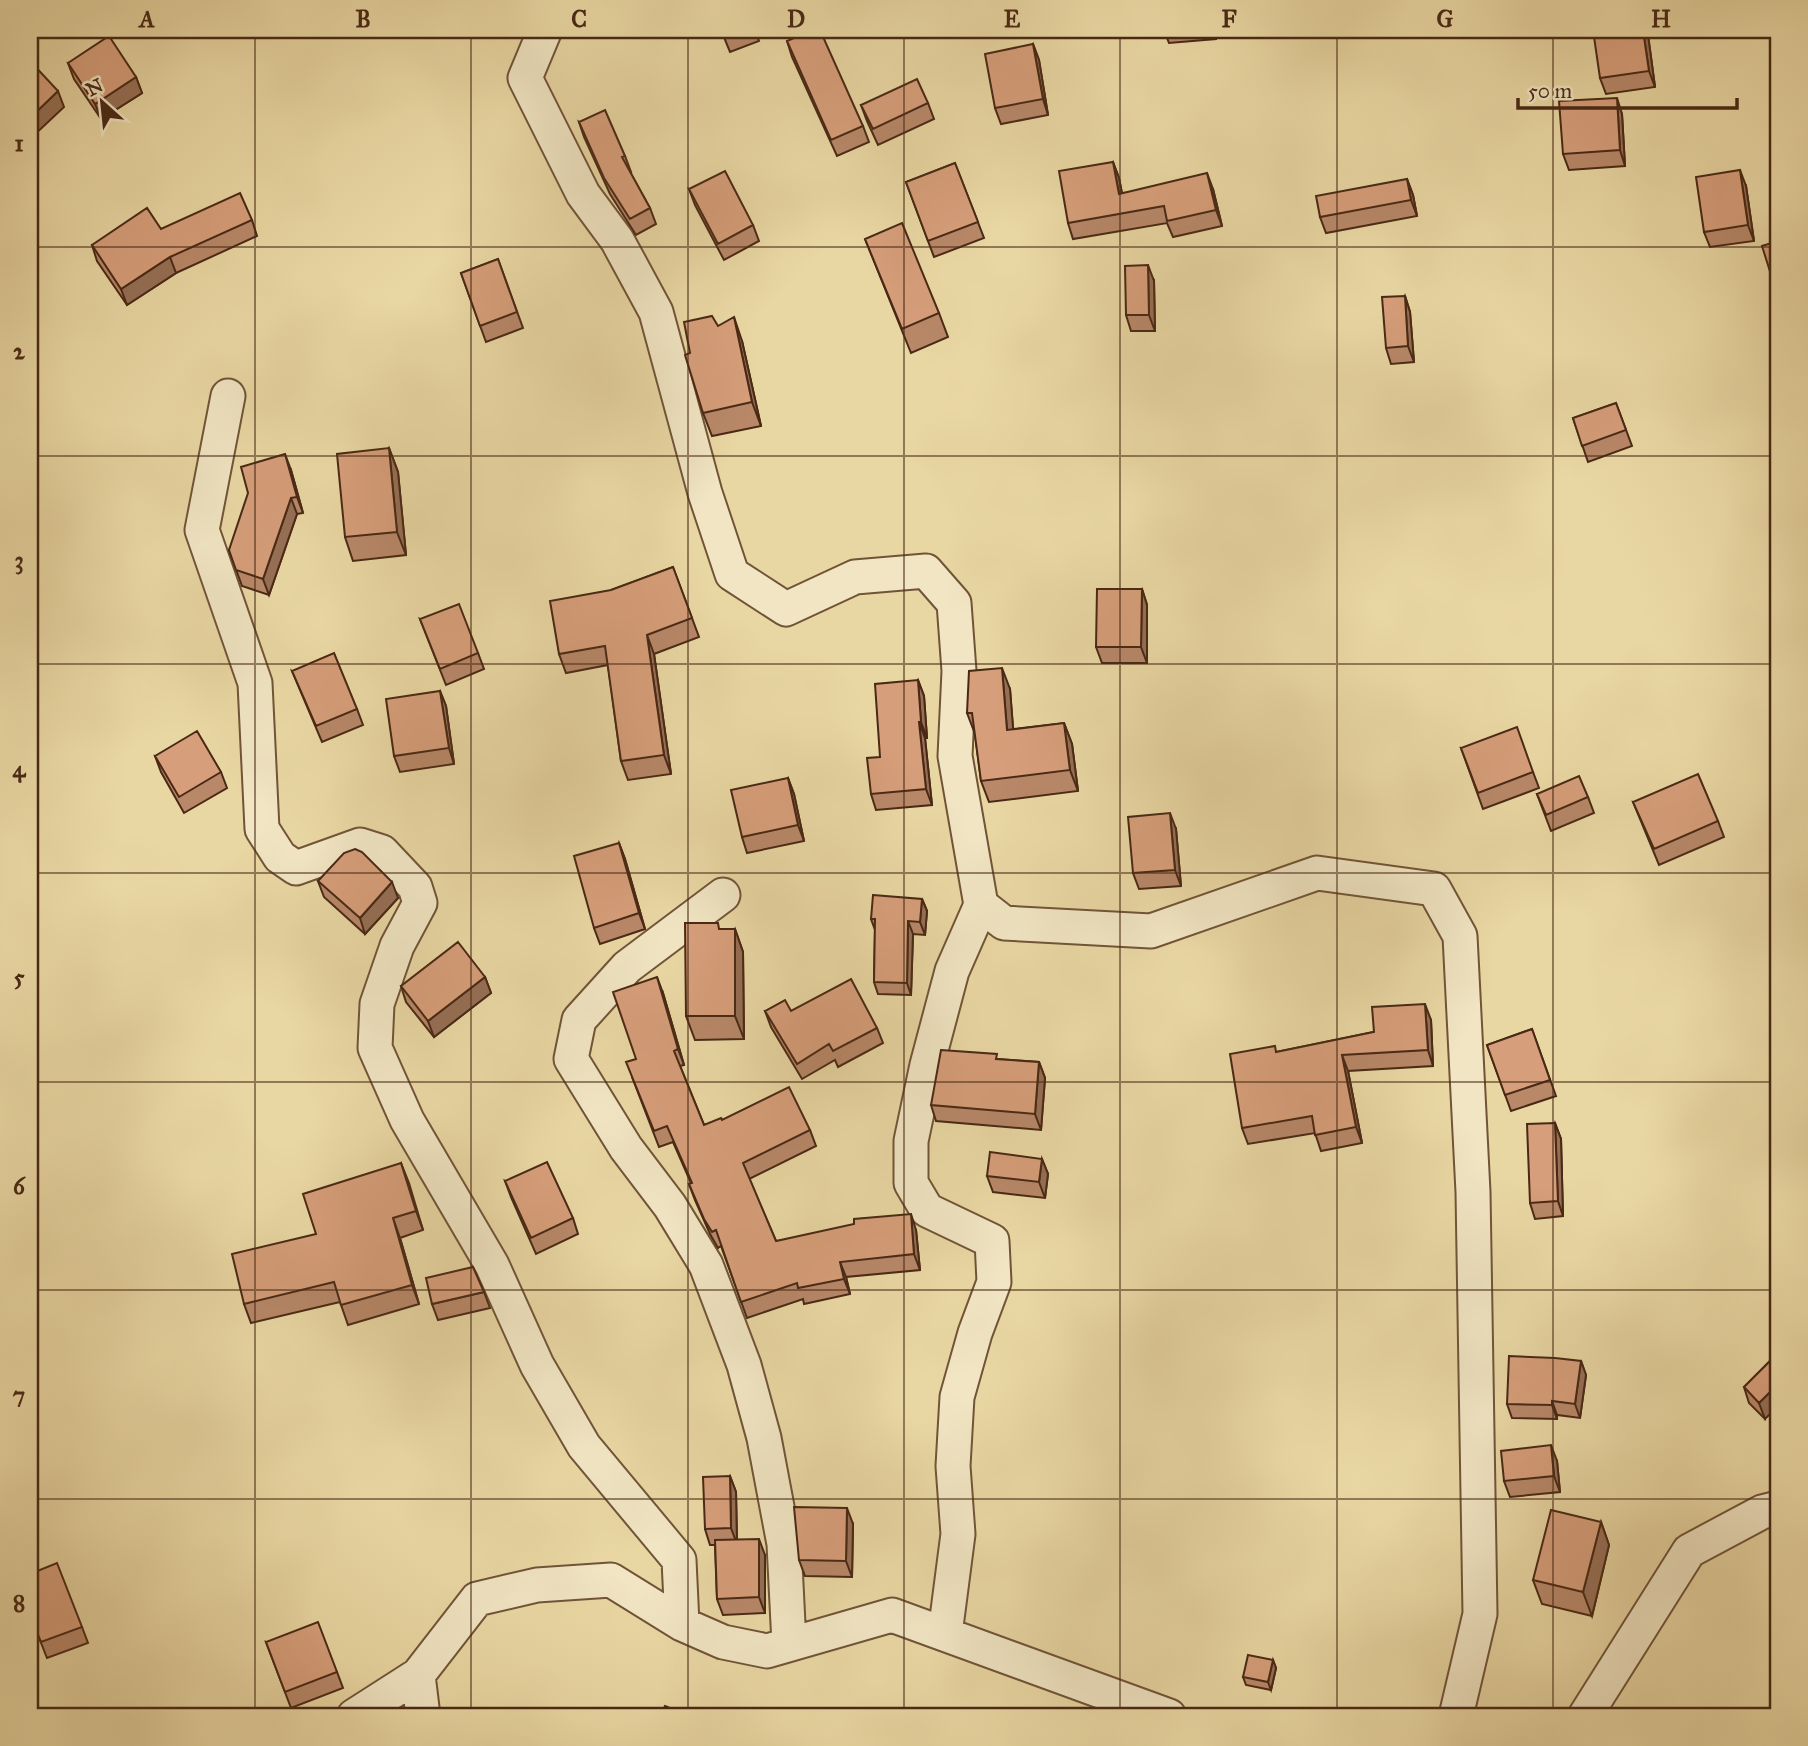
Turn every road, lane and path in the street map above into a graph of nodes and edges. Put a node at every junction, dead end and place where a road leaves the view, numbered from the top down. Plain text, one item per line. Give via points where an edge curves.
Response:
1 (545, 30) edge
2 (228, 396) dead end
3 (723, 895) dead end
4 (981, 905) junction
5 (1778, 1508) edge
6 (682, 1624) junction
7 (945, 1634) junction
8 (789, 1644) junction
9 (418, 1675) junction
10 (354, 1716) edge
11 (424, 1716) edge
12 (1169, 1716) edge
13 (1456, 1716) edge
14 (1585, 1716) edge

1 - 4 street via 525,78 583,194 617,240 656,312 732,574 786,609 855,577 926,571 954,603 958,671 954,757
2 - 6 street via 202,530 255,683 262,829 280,857 296,868 360,845 382,852 415,887 420,903 397,946 377,1004 375,1048 407,1120 492,1265 537,1365 584,1446 679,1560
3 - 8 street via 627,967 579,1020 572,1059 706,1265 744,1365 764,1437 784,1544
4 - 7 street via 952,971 911,1141 911,1182 926,1210 992,1241 994,1282 957,1397 953,1466 958,1534
4 - 13 street via 1004,923 1150,931 1317,873 1434,889 1460,936 1473,1192 1480,1614
5 - 14 street via 1689,1551
6 - 8 street via 723,1642 767,1651
6 - 9 street via 611,1580 537,1585 477,1599
7 - 8 street via 892,1615
7 - 12 street
9 - 10 street
9 - 11 street

